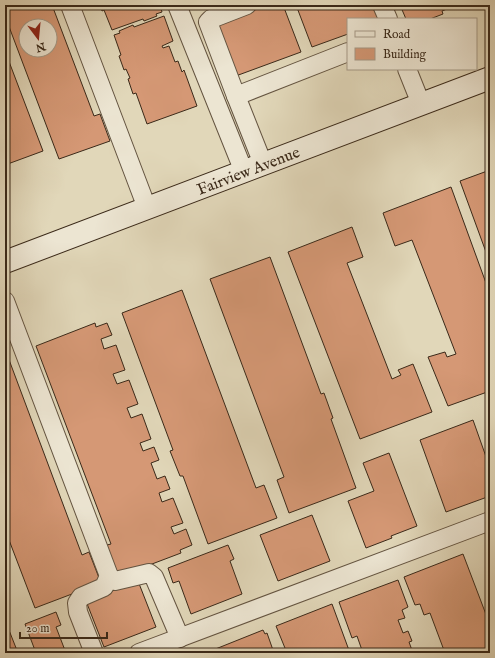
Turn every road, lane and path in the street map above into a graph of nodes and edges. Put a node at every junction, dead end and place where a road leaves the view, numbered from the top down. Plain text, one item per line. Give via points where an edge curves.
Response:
1 (70, 5) edge
2 (177, 5) edge
3 (248, 5) edge
4 (382, 5) edge
5 (388, 18) edge
6 (347, 52) edge
7 (407, 70) edge
8 (490, 78) edge
9 (236, 96) junction
10 (421, 104) junction
11 (254, 168) junction
12 (147, 208) junction
13 (6, 259) edge
14 (5, 300) edge
15 (489, 526) edge
16 (109, 576) junction
17 (180, 638) junction
18 (94, 653) edge
19 (138, 653) edge

1 - 12 lane
2 - 11 lane
3 - 9 lane via 208,22
4 - 5 lane
6 - 9 lane
7 - 10 lane
8 - 10 street, Fairview Avenue
9 - 11 lane
10 - 11 street, Fairview Avenue
11 - 12 street, Fairview Avenue
12 - 13 street, Fairview Avenue
14 - 16 lane
15 - 17 lane
16 - 17 lane via 115,581 149,573 154,577
16 - 18 lane via 104,586 81,597 77,604
17 - 19 lane

